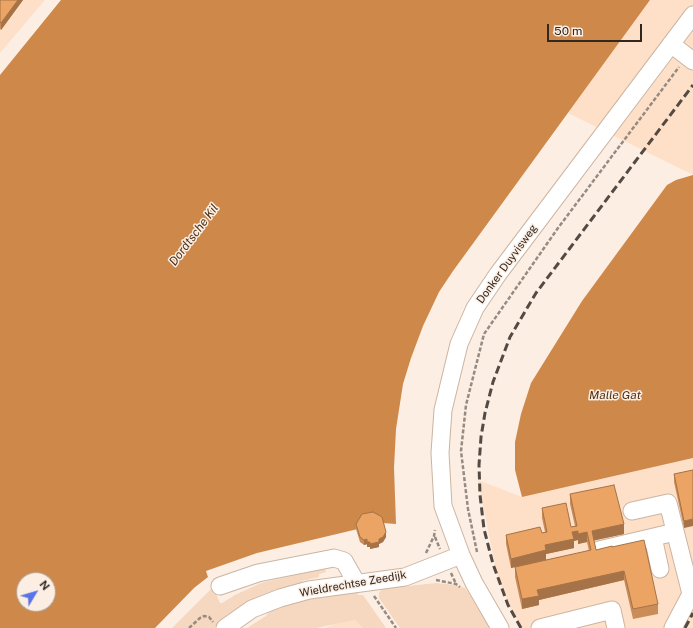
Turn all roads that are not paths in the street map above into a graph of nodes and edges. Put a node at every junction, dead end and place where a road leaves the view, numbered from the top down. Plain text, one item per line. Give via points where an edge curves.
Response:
1 (693, 15) edge
2 (671, 44) junction
3 (690, 59) edge
4 (632, 511) dead end
5 (675, 532) junction
6 (652, 538) junction
7 (599, 550) edge
8 (461, 555) junction
9 (660, 568) dead end
10 (690, 578) edge
11 (363, 582) junction
12 (220, 586) dead end
13 (576, 624) edge
14 (221, 626) edge
15 (500, 628) edge
16 (540, 628) edge
17 (616, 628) edge
18 (673, 628) edge

1 - 2 street, Donker Duyvisweg
2 - 3 street
2 - 8 street, Donker Duyvisweg via 498,274 475,308 459,344 443,410 440,453 443,506
4 - 5 street via 668,503
5 - 6 street
5 - 10 street
6 - 7 street
6 - 9 street
8 - 11 street, Wieldrechtse Zeedijk via 405,577
8 - 15 street, Donker Duyvisweg
10 - 18 street via 691,594
11 - 12 street via 344,561 334,558 258,573
11 - 14 street, Wieldrechtse Zeedijk via 309,590 259,606
13 - 16 street
13 - 17 street via 612,610

